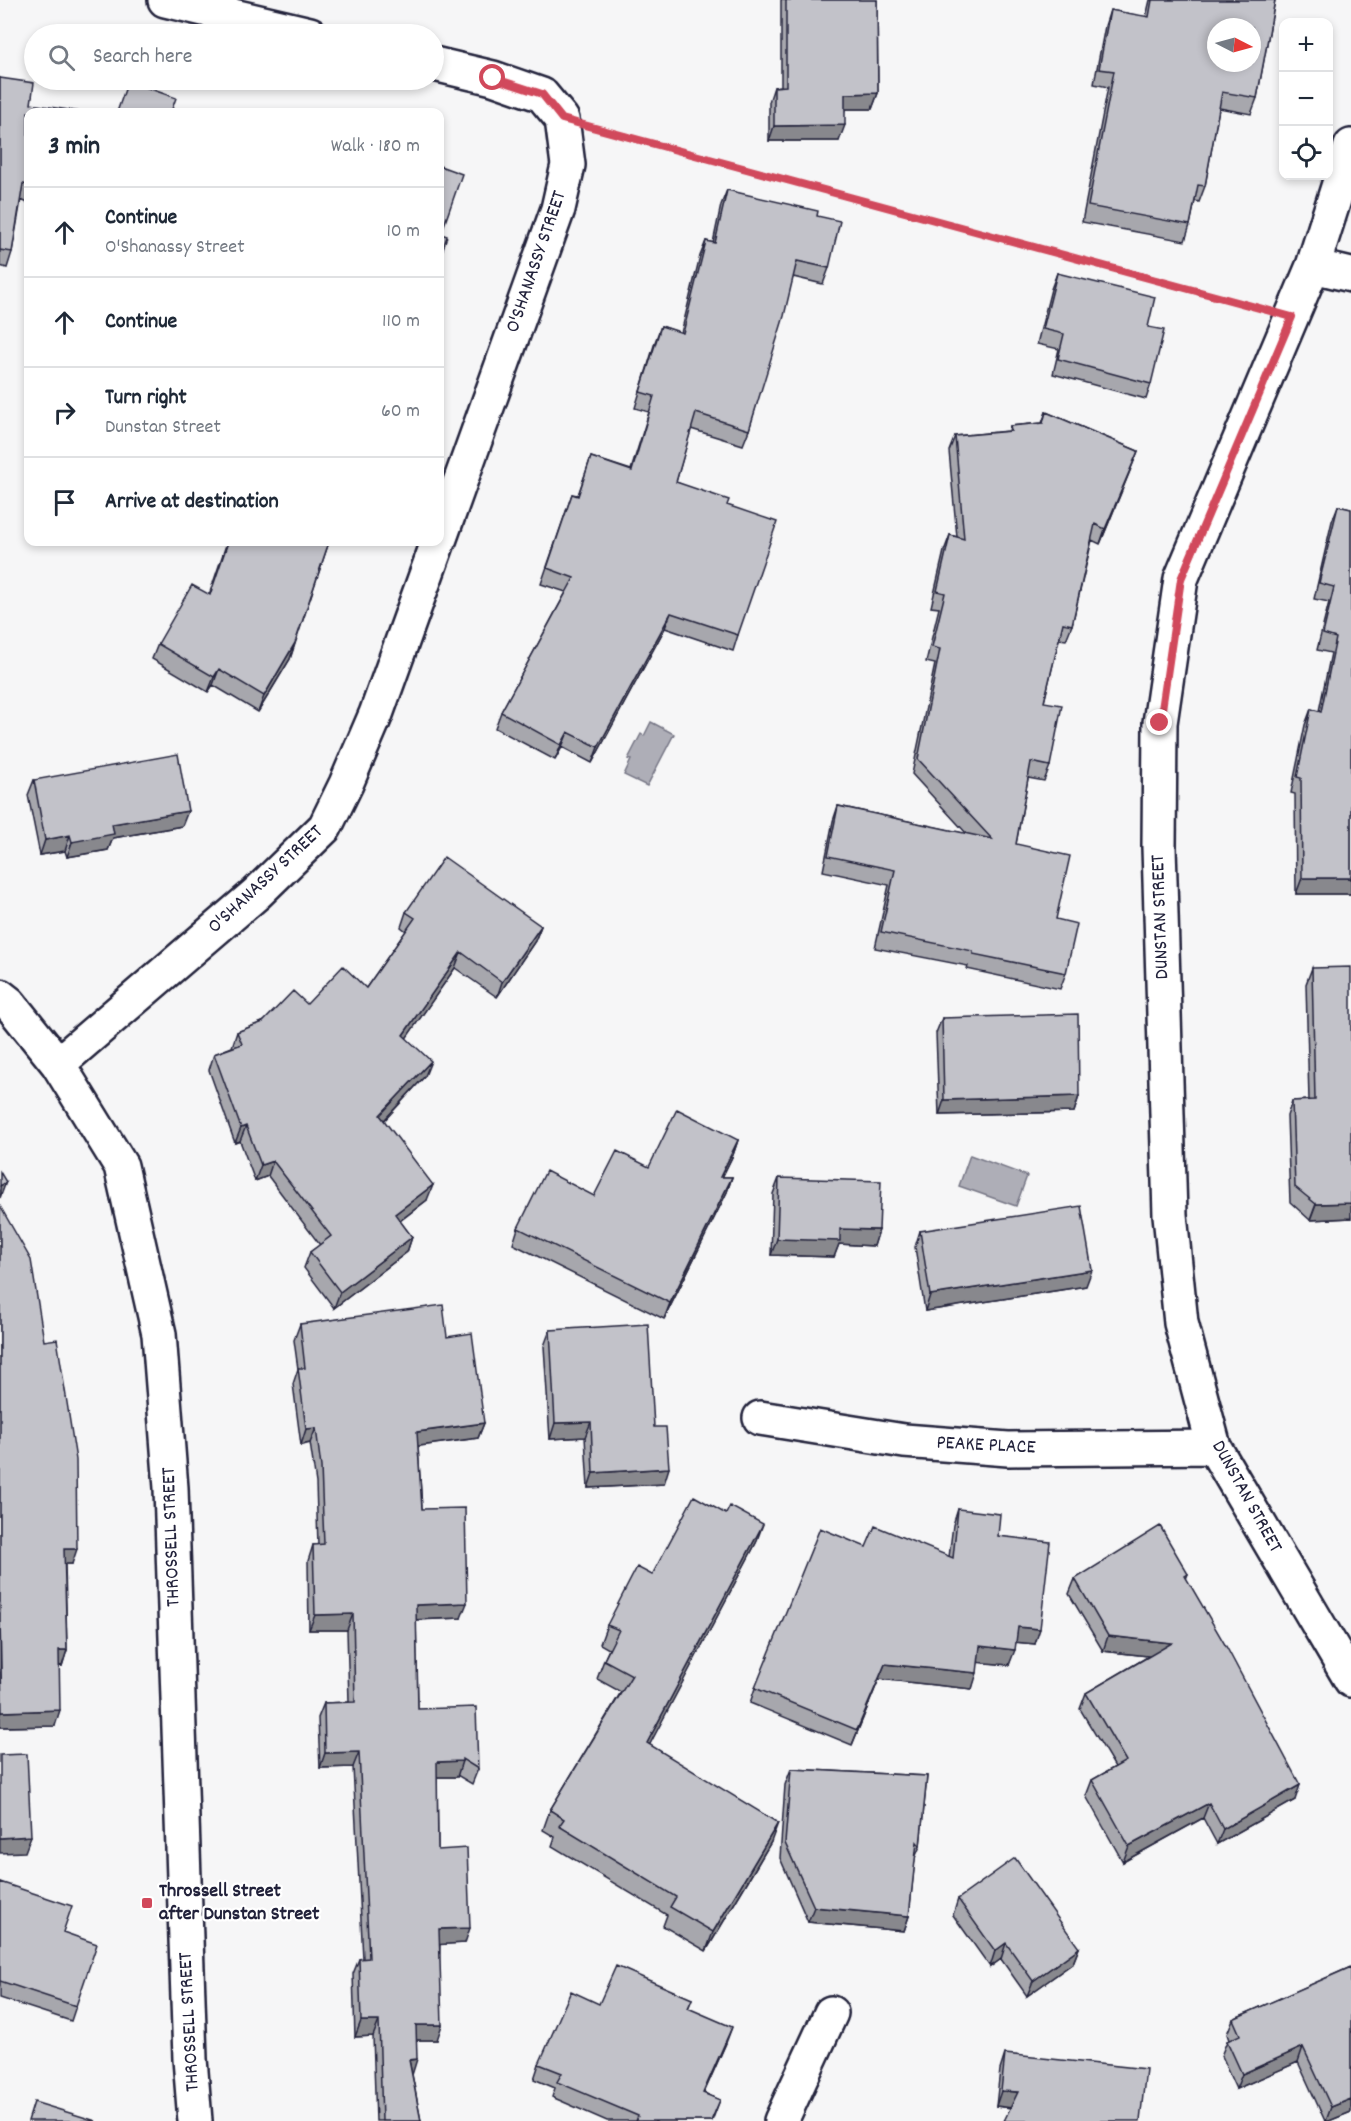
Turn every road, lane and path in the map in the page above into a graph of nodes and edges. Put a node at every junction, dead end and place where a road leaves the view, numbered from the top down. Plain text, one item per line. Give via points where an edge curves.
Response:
1 (165, 0) edge
2 (267, 24) edge
3 (444, 66) edge
4 (562, 119) junction
5 (1351, 146) edge
6 (1313, 266) junction
7 (1351, 276) edge
8 (1292, 317) junction
9 (444, 526) edge
10 (437, 546) edge
11 (0, 996) edge
12 (58, 1064) junction
13 (760, 1418) dead end
14 (1214, 1447) junction
15 (1351, 1680) edge
16 (831, 2013) dead end
17 (195, 2121) edge
18 (781, 2121) edge

1 - 2 street
3 - 4 street via 542,94
4 - 8 path
4 - 9 street, O'SHANASSY STREET via 568,165 558,209
5 - 6 street, DUNSTAN STREET
6 - 7 street
6 - 8 street, DUNSTAN STREET
8 - 14 street, DUNSTAN STREET via 1181,579 1160,723 1159,847 1170,1215 1182,1323
10 - 12 street, O'SHANASSY STREET via 376,714 325,827 256,894
11 - 12 street, THROSSELL STREET
12 - 17 street, THROSSELL STREET via 121,1166 159,1334 171,1488 189,2059
13 - 14 street, PEAKE PLACE via 904,1441 1008,1449
14 - 15 street, DUNSTAN STREET
16 - 18 street

